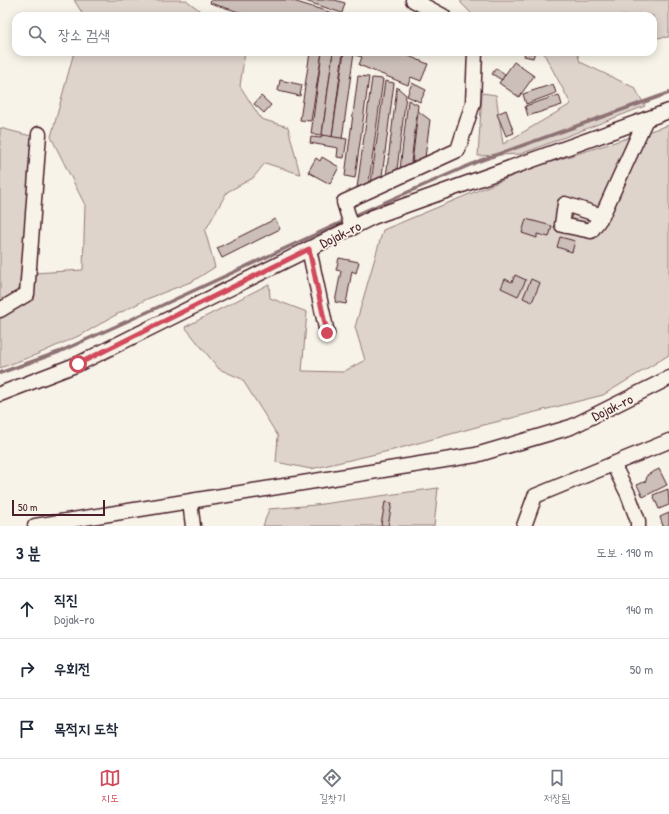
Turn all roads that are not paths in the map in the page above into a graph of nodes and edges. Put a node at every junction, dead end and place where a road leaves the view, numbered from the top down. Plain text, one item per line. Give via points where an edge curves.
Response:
1 (413, 0) edge
2 (435, 12) edge
3 (475, 56) edge
4 (669, 110) edge
5 (646, 119) junction
6 (39, 134) dead end
7 (602, 216) dead end
8 (352, 228) junction
9 (309, 249) junction
10 (0, 310) edge
11 (327, 333) dead end
12 (669, 378) edge
13 (0, 394) edge
14 (669, 441) edge
15 (613, 464) junction
16 (190, 502) junction
17 (35, 526) edge
18 (193, 526) edge
19 (524, 526) edge
20 (638, 526) edge

1 - 2 street
3 - 8 street via 473,103 458,150 344,202
4 - 5 street, Dojak-ro
5 - 7 street
5 - 8 street, Dojak-ro via 373,217
6 - 10 street via 27,294
8 - 9 street, Dojak-ro
9 - 11 street
9 - 13 street, Dojak-ro via 78,364
12 - 16 street, Dojak-ro via 572,427 476,455
14 - 15 street
15 - 19 street via 535,496
15 - 20 street via 628,494
16 - 17 street, Dojak-ro
16 - 18 street

